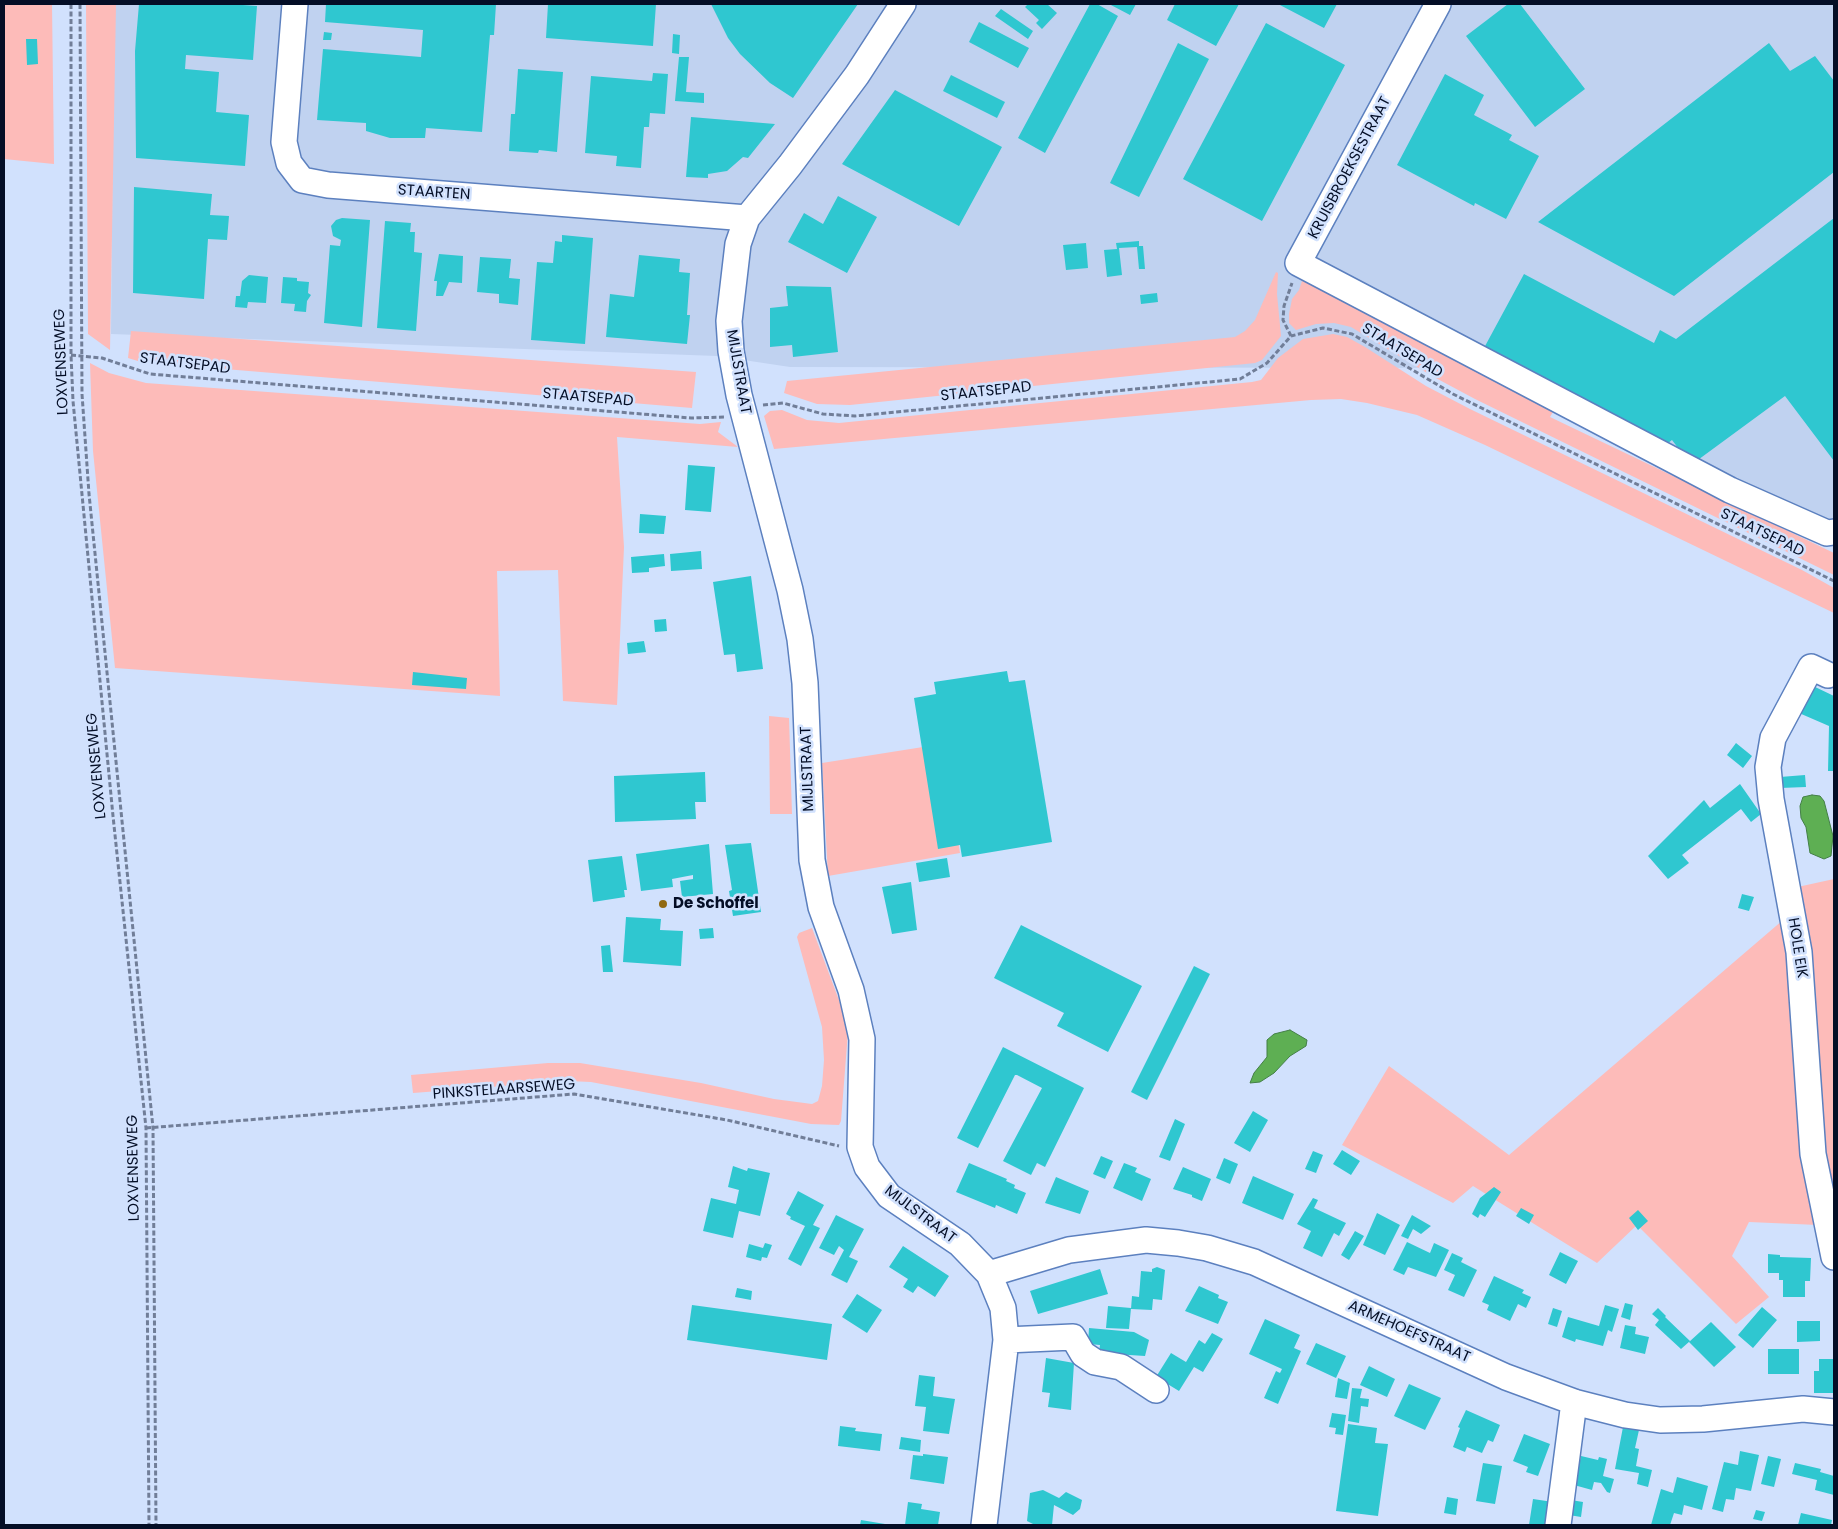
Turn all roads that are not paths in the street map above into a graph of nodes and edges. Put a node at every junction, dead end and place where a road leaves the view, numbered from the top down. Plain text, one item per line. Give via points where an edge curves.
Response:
1 (294, 4) edge
2 (902, 4) edge
3 (1438, 4) edge
4 (747, 218) junction
5 (1834, 532) edge
6 (1828, 675) dead end
7 (1834, 1257) edge
8 (989, 1274) junction
9 (1006, 1340) junction
10 (1156, 1390) dead end
11 (1574, 1402) junction
12 (1834, 1412) edge
13 (984, 1525) edge
14 (1558, 1525) edge

1 - 4 street, STAARTEN via 284,142 289,163 302,180 328,185
2 - 4 street, MIJLSTRAAT via 857,75
3 - 5 street, KRUISBROEKSESTRAAT via 1298,263 1730,490 1827,533
4 - 8 street, MIJLSTRAAT via 738,244 729,321 731,351 800,639 805,683 812,860 821,907 851,990 862,1039 860,1147 867,1167 890,1196 960,1244
6 - 7 street, HOLE EIK via 1810,667 1773,738 1768,768 1799,952 1812,1154
8 - 9 street, MIJLSTRAAT via 1003,1308
8 - 11 street, ARMEHOEFSTRAAT via 1069,1250 1111,1243 1146,1240 1207,1248 1254,1262 1506,1377
9 - 10 street via 1073,1337 1083,1354 1096,1362 1121,1367
9 - 13 street, MIJLSTRAAT
11 - 12 street, ARMEHOEFSTRAAT via 1660,1420 1803,1409
11 - 14 street

